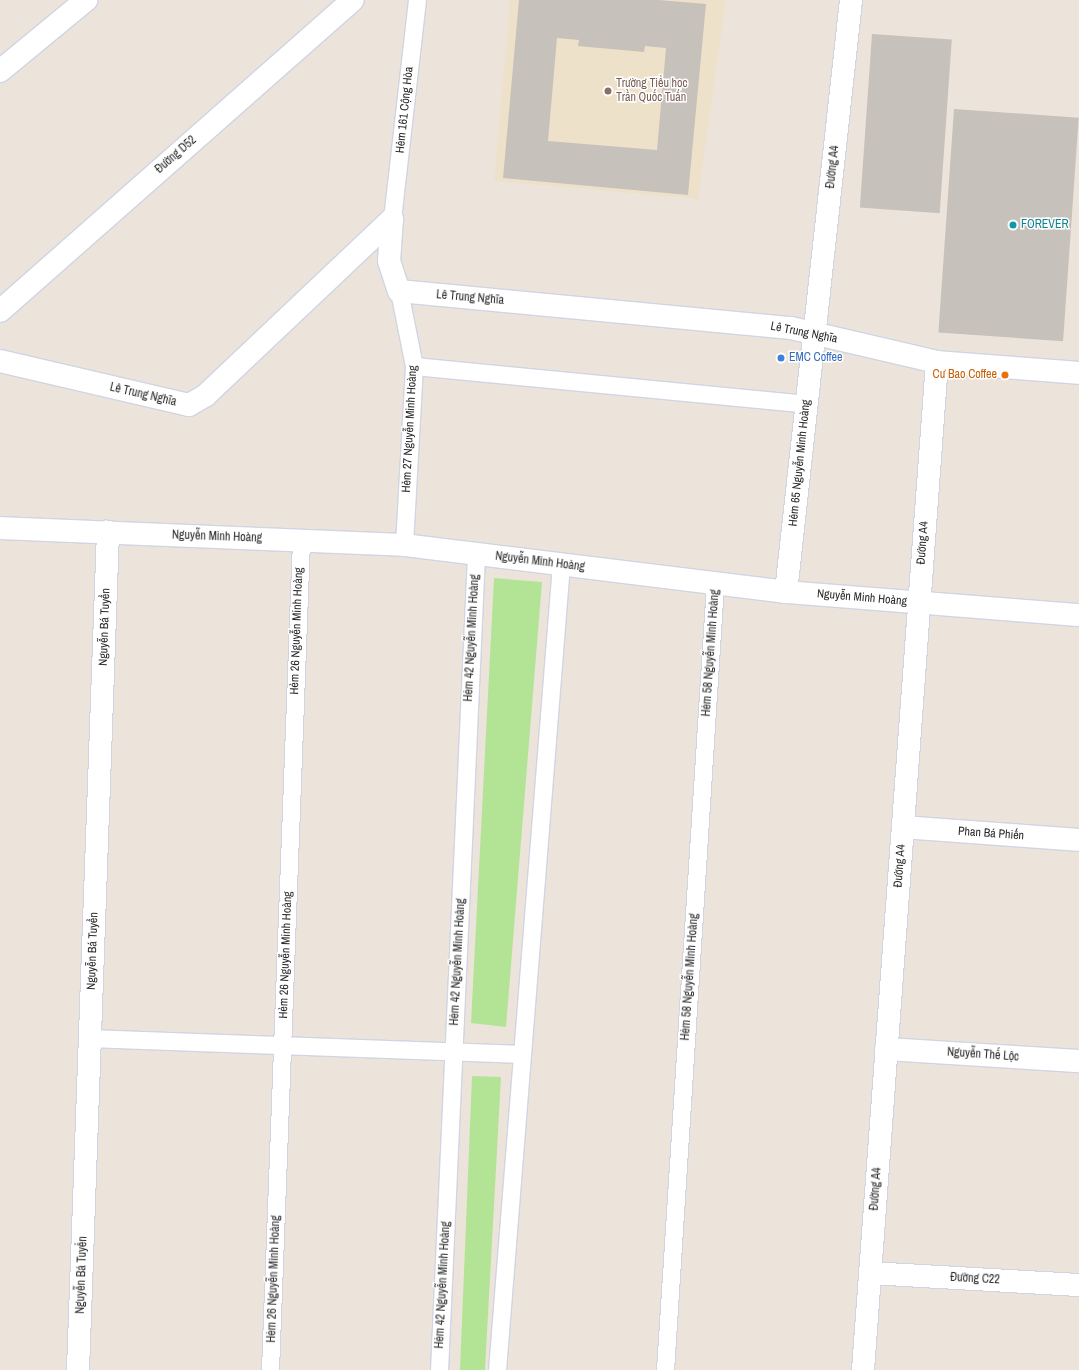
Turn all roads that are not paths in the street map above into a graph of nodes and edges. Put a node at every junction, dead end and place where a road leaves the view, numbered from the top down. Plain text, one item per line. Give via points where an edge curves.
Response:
1 (86, 0) edge
2 (353, 0) edge
3 (417, 0) edge
4 (851, 0) edge
5 (0, 71) edge
6 (392, 219) junction
7 (399, 291) junction
8 (0, 311) edge
9 (814, 334) junction
10 (0, 361) edge
11 (936, 362) junction
12 (414, 366) junction
13 (1079, 373) edge
14 (807, 404) junction
15 (0, 528) edge
16 (108, 532) junction
17 (301, 540) junction
18 (404, 545) junction
19 (476, 554) junction
20 (561, 564) junction
21 (715, 583) junction
22 (786, 592) junction
23 (919, 602) junction
24 (1079, 615) edge
25 (903, 827) junction
26 (1079, 840) edge
27 (90, 1038) junction
28 (282, 1045) junction
29 (886, 1049) junction
30 (454, 1051) junction
31 (522, 1054) junction
32 (1079, 1061) edge
33 (870, 1273) junction
34 (1079, 1285) edge
35 (78, 1370) edge
36 (270, 1370) edge
37 (439, 1370) edge
38 (497, 1370) edge
39 (665, 1370) edge
40 (863, 1370) edge

1 - 5 street
2 - 8 street, Đường D52
3 - 6 lane, Hẻm 161 Cộng Hòa
4 - 9 street, Đường A4
6 - 7 street via 389,261
6 - 10 street, Lê Trung Nghĩa via 206,395 190,405
7 - 9 street, Lê Trung Nghĩa via 783,327
7 - 12 lane, Hẻm 27 Nguyễn Minh Hoàng
9 - 11 street, Lê Trung Nghĩa
9 - 14 street, Hẻm 65 Nguyễn Minh Hoàng
11 - 13 street, Lê Trung Nghĩa
11 - 23 street, Đường A4
12 - 14 lane
12 - 18 lane, Hẻm 27 Nguyễn Minh Hoàng
14 - 22 street, Hẻm 65 Nguyễn Minh Hoàng
15 - 16 street, Nguyễn Minh Hoàng
16 - 17 street, Nguyễn Minh Hoàng
16 - 27 street, Nguyễn Bá Tuyển
17 - 18 street, Nguyễn Minh Hoàng
17 - 28 lane, Hẻm 26 Nguyễn Minh Hoàng
18 - 19 street, Nguyễn Minh Hoàng
19 - 20 street, Nguyễn Minh Hoàng
19 - 30 lane, Hẻm 42 Nguyễn Minh Hoàng
20 - 21 street, Nguyễn Minh Hoàng
20 - 31 lane
21 - 22 street, Nguyễn Minh Hoàng
21 - 39 lane, Hẻm 58 Nguyễn Minh Hoàng
22 - 23 street, Nguyễn Minh Hoàng
23 - 24 street, Nguyễn Minh Hoàng
23 - 25 street, Đường A4
25 - 26 street, Phan Bá Phiến
25 - 29 street, Đường A4
27 - 28 lane
27 - 35 street, Nguyễn Bá Tuyển
28 - 30 lane
28 - 36 lane, Hẻm 26 Nguyễn Minh Hoàng
29 - 32 street, Nguyễn Thế Lộc
29 - 33 street, Đường A4
30 - 31 lane
30 - 37 lane, Hẻm 42 Nguyễn Minh Hoàng
31 - 38 lane
33 - 34 street, Đường C22
33 - 40 street, Đường A4

